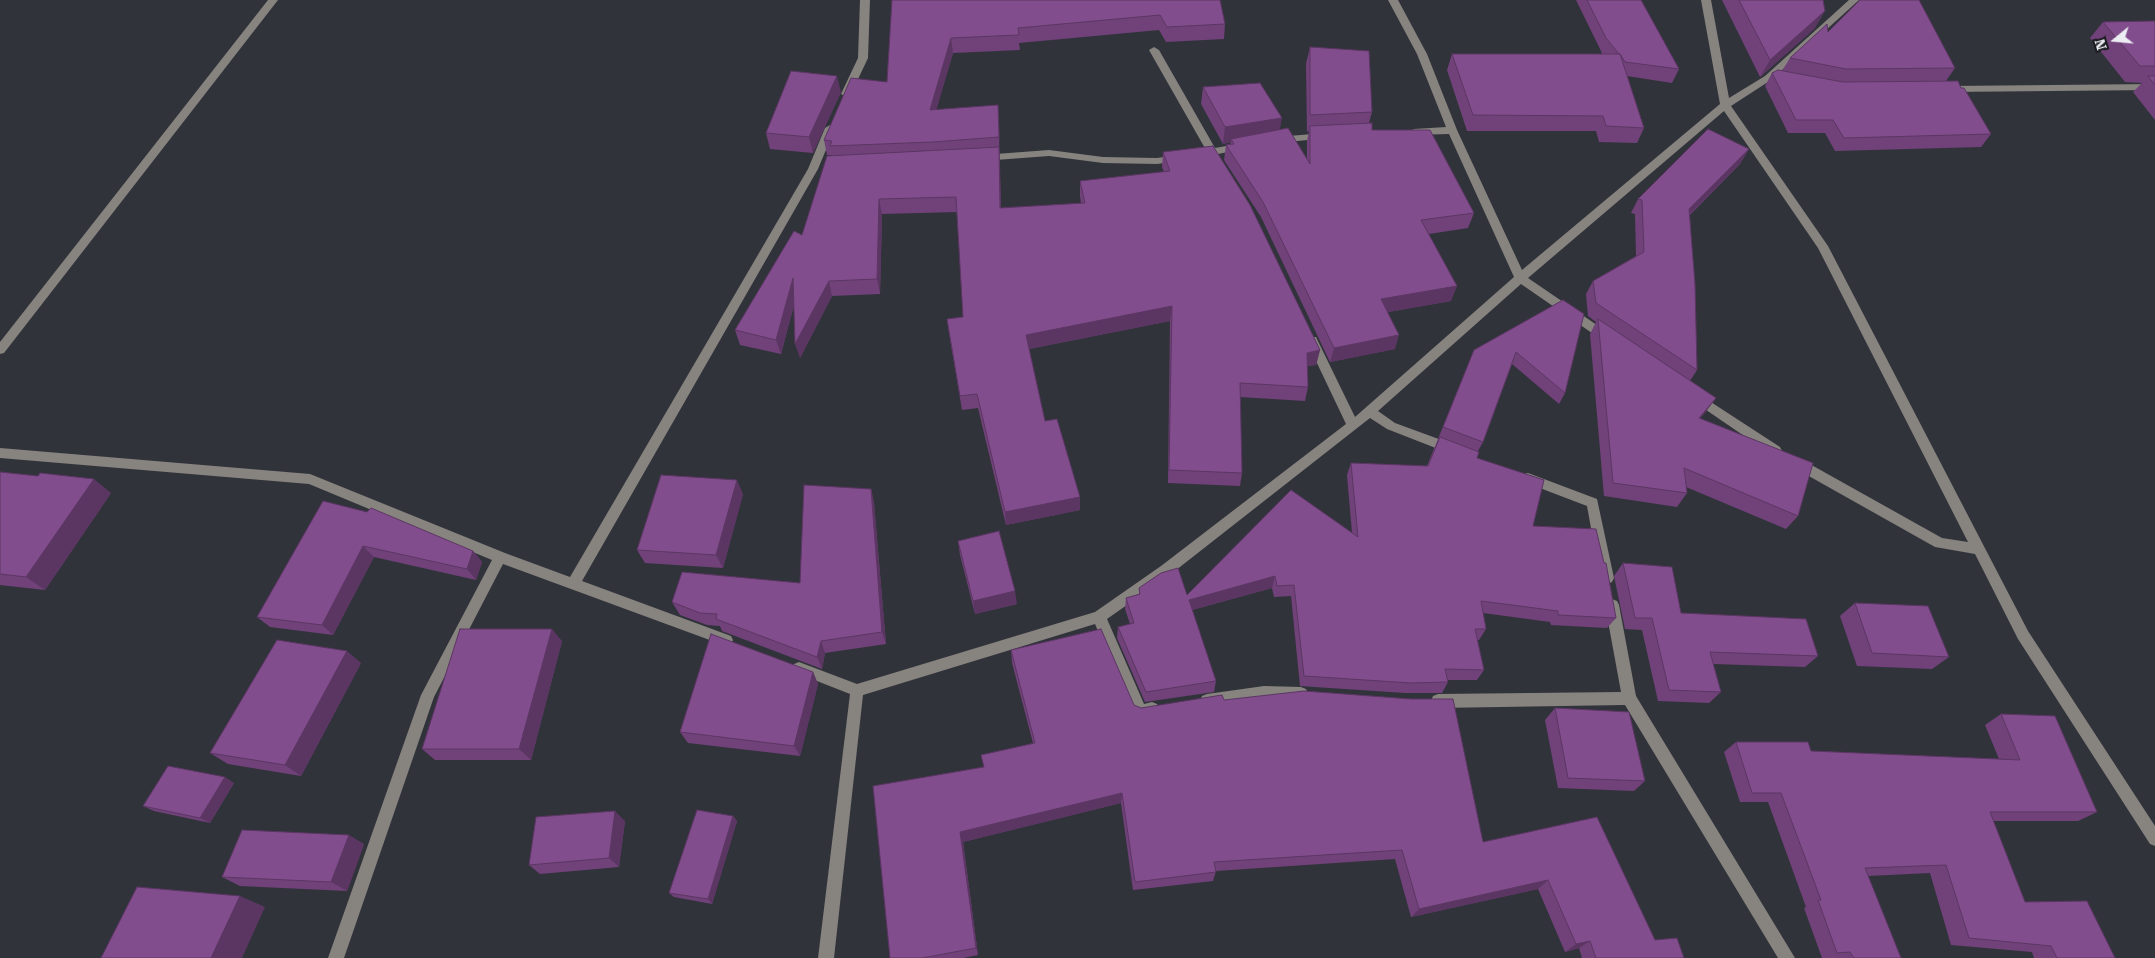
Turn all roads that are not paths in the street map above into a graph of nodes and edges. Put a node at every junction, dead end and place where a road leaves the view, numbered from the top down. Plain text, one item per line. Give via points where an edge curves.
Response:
1 (273, 0) edge
2 (865, 0) edge
3 (1393, 0) edge
4 (1706, 0) edge
5 (1854, 0) edge
6 (1154, 50) dead end
7 (2155, 87) edge
8 (1943, 89) edge
9 (1724, 105) junction
10 (1452, 130) junction
11 (1402, 132) edge
12 (1333, 136) edge
13 (1212, 152) junction
14 (973, 159) edge
15 (1222, 168) edge
16 (1520, 278) junction
17 (1308, 330) edge
18 (1616, 344) edge
19 (0, 350) edge
20 (1689, 393) edge
21 (1369, 411) junction
22 (1353, 426) junction
23 (0, 453) edge
24 (1464, 454) edge
25 (1519, 475) edge
26 (1979, 549) junction
27 (500, 557) junction
28 (574, 583) junction
29 (1099, 617) junction
30 (739, 645) edge
31 (784, 662) edge
32 (857, 690) junction
33 (1311, 695) edge
34 (1629, 698) junction
35 (1425, 701) edge
36 (1197, 702) edge
37 (1169, 707) edge
38 (2155, 839) edge
39 (336, 958) edge
40 (826, 958) edge
41 (1787, 958) edge

1 - 19 street
2 - 28 street via 863,58 817,167
3 - 10 street via 1422,54
4 - 9 street
5 - 9 street via 1772,79
6 - 13 street
7 - 8 street
9 - 16 street
9 - 26 street via 1823,246
10 - 11 street
10 - 16 street
12 - 13 street via 1293,137
13 - 14 street via 1157,161 1103,160 1049,153
13 - 15 street
16 - 18 street
16 - 21 street
17 - 22 street
20 - 26 street via 1770,448 1940,543
21 - 22 street
21 - 24 street via 1391,426
22 - 29 street via 1166,570
23 - 27 street via 310,479
25 - 34 street via 1593,503
26 - 38 street via 2023,635
27 - 28 street
27 - 39 street via 428,695
28 - 30 street
29 - 32 street
29 - 37 street via 1140,711
31 - 32 street
32 - 40 street
33 - 36 street via 1264,692
34 - 35 street
34 - 41 street

